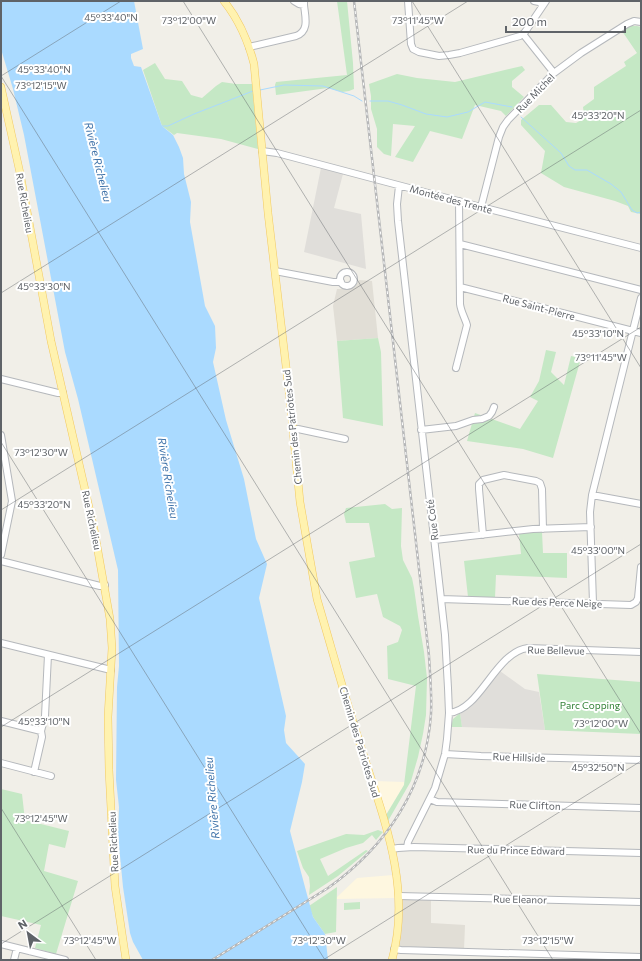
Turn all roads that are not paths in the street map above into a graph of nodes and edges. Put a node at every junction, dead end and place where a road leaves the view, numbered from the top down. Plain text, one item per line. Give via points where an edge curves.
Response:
1 (224, 1) edge
2 (294, 1) edge
3 (408, 1) edge
4 (534, 1) edge
5 (304, 3) edge
6 (545, 3) edge
7 (641, 22) edge
8 (523, 34) junction
9 (249, 47) junction
10 (554, 73) junction
11 (1, 87) edge
12 (262, 151) junction
13 (399, 186) junction
14 (459, 202) junction
15 (481, 207) junction
16 (460, 244) junction
17 (641, 248) edge
18 (275, 271) junction
19 (341, 282) dead end
20 (460, 287) junction
21 (641, 290) edge
22 (641, 298) edge
23 (633, 331) junction
24 (641, 333) edge
25 (456, 368) dead end
26 (1, 379) edge
27 (63, 392) junction
28 (494, 407) dead end
29 (293, 429) junction
30 (422, 430) junction
31 (1, 435) edge
32 (345, 439) dead end
33 (3, 457) edge
34 (592, 495) junction
35 (641, 504) edge
36 (4, 526) edge
37 (590, 528) junction
38 (543, 529) junction
39 (483, 535) junction
40 (434, 540) junction
41 (1, 555) edge
42 (1, 561) edge
43 (641, 567) edge
44 (105, 585) junction
45 (441, 599) junction
46 (593, 603) junction
47 (1, 643) edge
48 (641, 652) edge
49 (48, 655) junction
50 (111, 670) junction
51 (449, 713) junction
52 (1, 721) edge
53 (41, 731) junction
54 (445, 754) junction
55 (641, 760) edge
56 (1, 763) edge
57 (34, 772) junction
58 (51, 776) dead end
59 (430, 799) junction
60 (641, 808) edge
61 (407, 848) junction
62 (392, 849) junction
63 (641, 853) edge
64 (399, 896) junction
65 (641, 902) edge
66 (1, 944) edge
67 (17, 948) junction
68 (394, 949) junction
69 (641, 957) edge
70 (14, 960) edge
71 (65, 960) edge
72 (126, 960) edge
73 (392, 960) edge

1 - 9 main road, Chemin des Patriotes Sud via 246,36
2 - 5 street
3 - 8 street via 411,44 417,52 439,56 452,55
4 - 6 street
5 - 9 street via 305,27 301,34
6 - 8 street
7 - 10 street, Rue Michel via 627,24
8 - 10 street
9 - 12 main road, Chemin des Patriotes Sud via 255,72
10 - 15 street, Rue Michel via 503,127
11 - 27 main road, Rue Richelieu
12 - 13 street, Montée des Trente
12 - 18 main road, Chemin des Patriotes Sud
13 - 14 street, Montée des Trente
13 - 30 street, Rue Coté via 398,221
14 - 15 street, Montée des Trente
14 - 16 street
15 - 17 street, Montée des Trente
16 - 20 street
16 - 21 street
18 - 19 street
18 - 29 main road, Chemin des Patriotes Sud
20 - 23 street, Rue Saint-Pierre
20 - 25 street via 460,308 467,325
22 - 23 street
23 - 24 street, Rue Saint-Pierre
23 - 34 street
26 - 27 street via 58,393
27 - 44 main road, Rue Richelieu
28 - 30 street via 489,416 482,419 451,427
29 - 32 street
29 - 62 main road, Chemin des Patriotes Sud via 301,509 317,599
30 - 40 street, Rue Coté
31 - 33 street
33 - 36 street via 12,499
34 - 35 street
34 - 37 street
36 - 41 street
37 - 38 street
37 - 46 street
38 - 39 street
38 - 39 street via 540,484 535,480 502,475 480,482
39 - 40 street
40 - 45 street, Rue Coté
42 - 44 street via 100,586
43 - 46 street, Rue des Perce Neige via 638,598 635,603
44 - 50 main road, Rue Richelieu via 111,630
45 - 46 street, Rue des Perce Neige
45 - 51 street, Rue Coté
47 - 49 street
48 - 51 street, Rue Bellevue via 534,648 520,650 510,656 466,706 458,712
49 - 50 street
49 - 53 street via 45,716
50 - 72 main road, Rue Richelieu via 108,739 110,796 115,886
51 - 54 street, Rue Coté
52 - 53 street
53 - 57 street
54 - 55 street, Rue Hillside
54 - 59 street, Rue Coté
56 - 57 street
57 - 58 street
59 - 60 street, Rue Clifton via 436,802
59 - 61 street, Rue Coté
61 - 62 street, Rue du Prince Edward
61 - 63 street, Rue du Prince Edward
62 - 64 main road, Chemin des Patriotes Sud
64 - 65 street, Rue Eleanor
64 - 68 main road, Chemin des Patriotes Sud
66 - 67 street
67 - 70 street
67 - 71 street
68 - 69 street
68 - 73 main road, Chemin des Patriotes Sud

